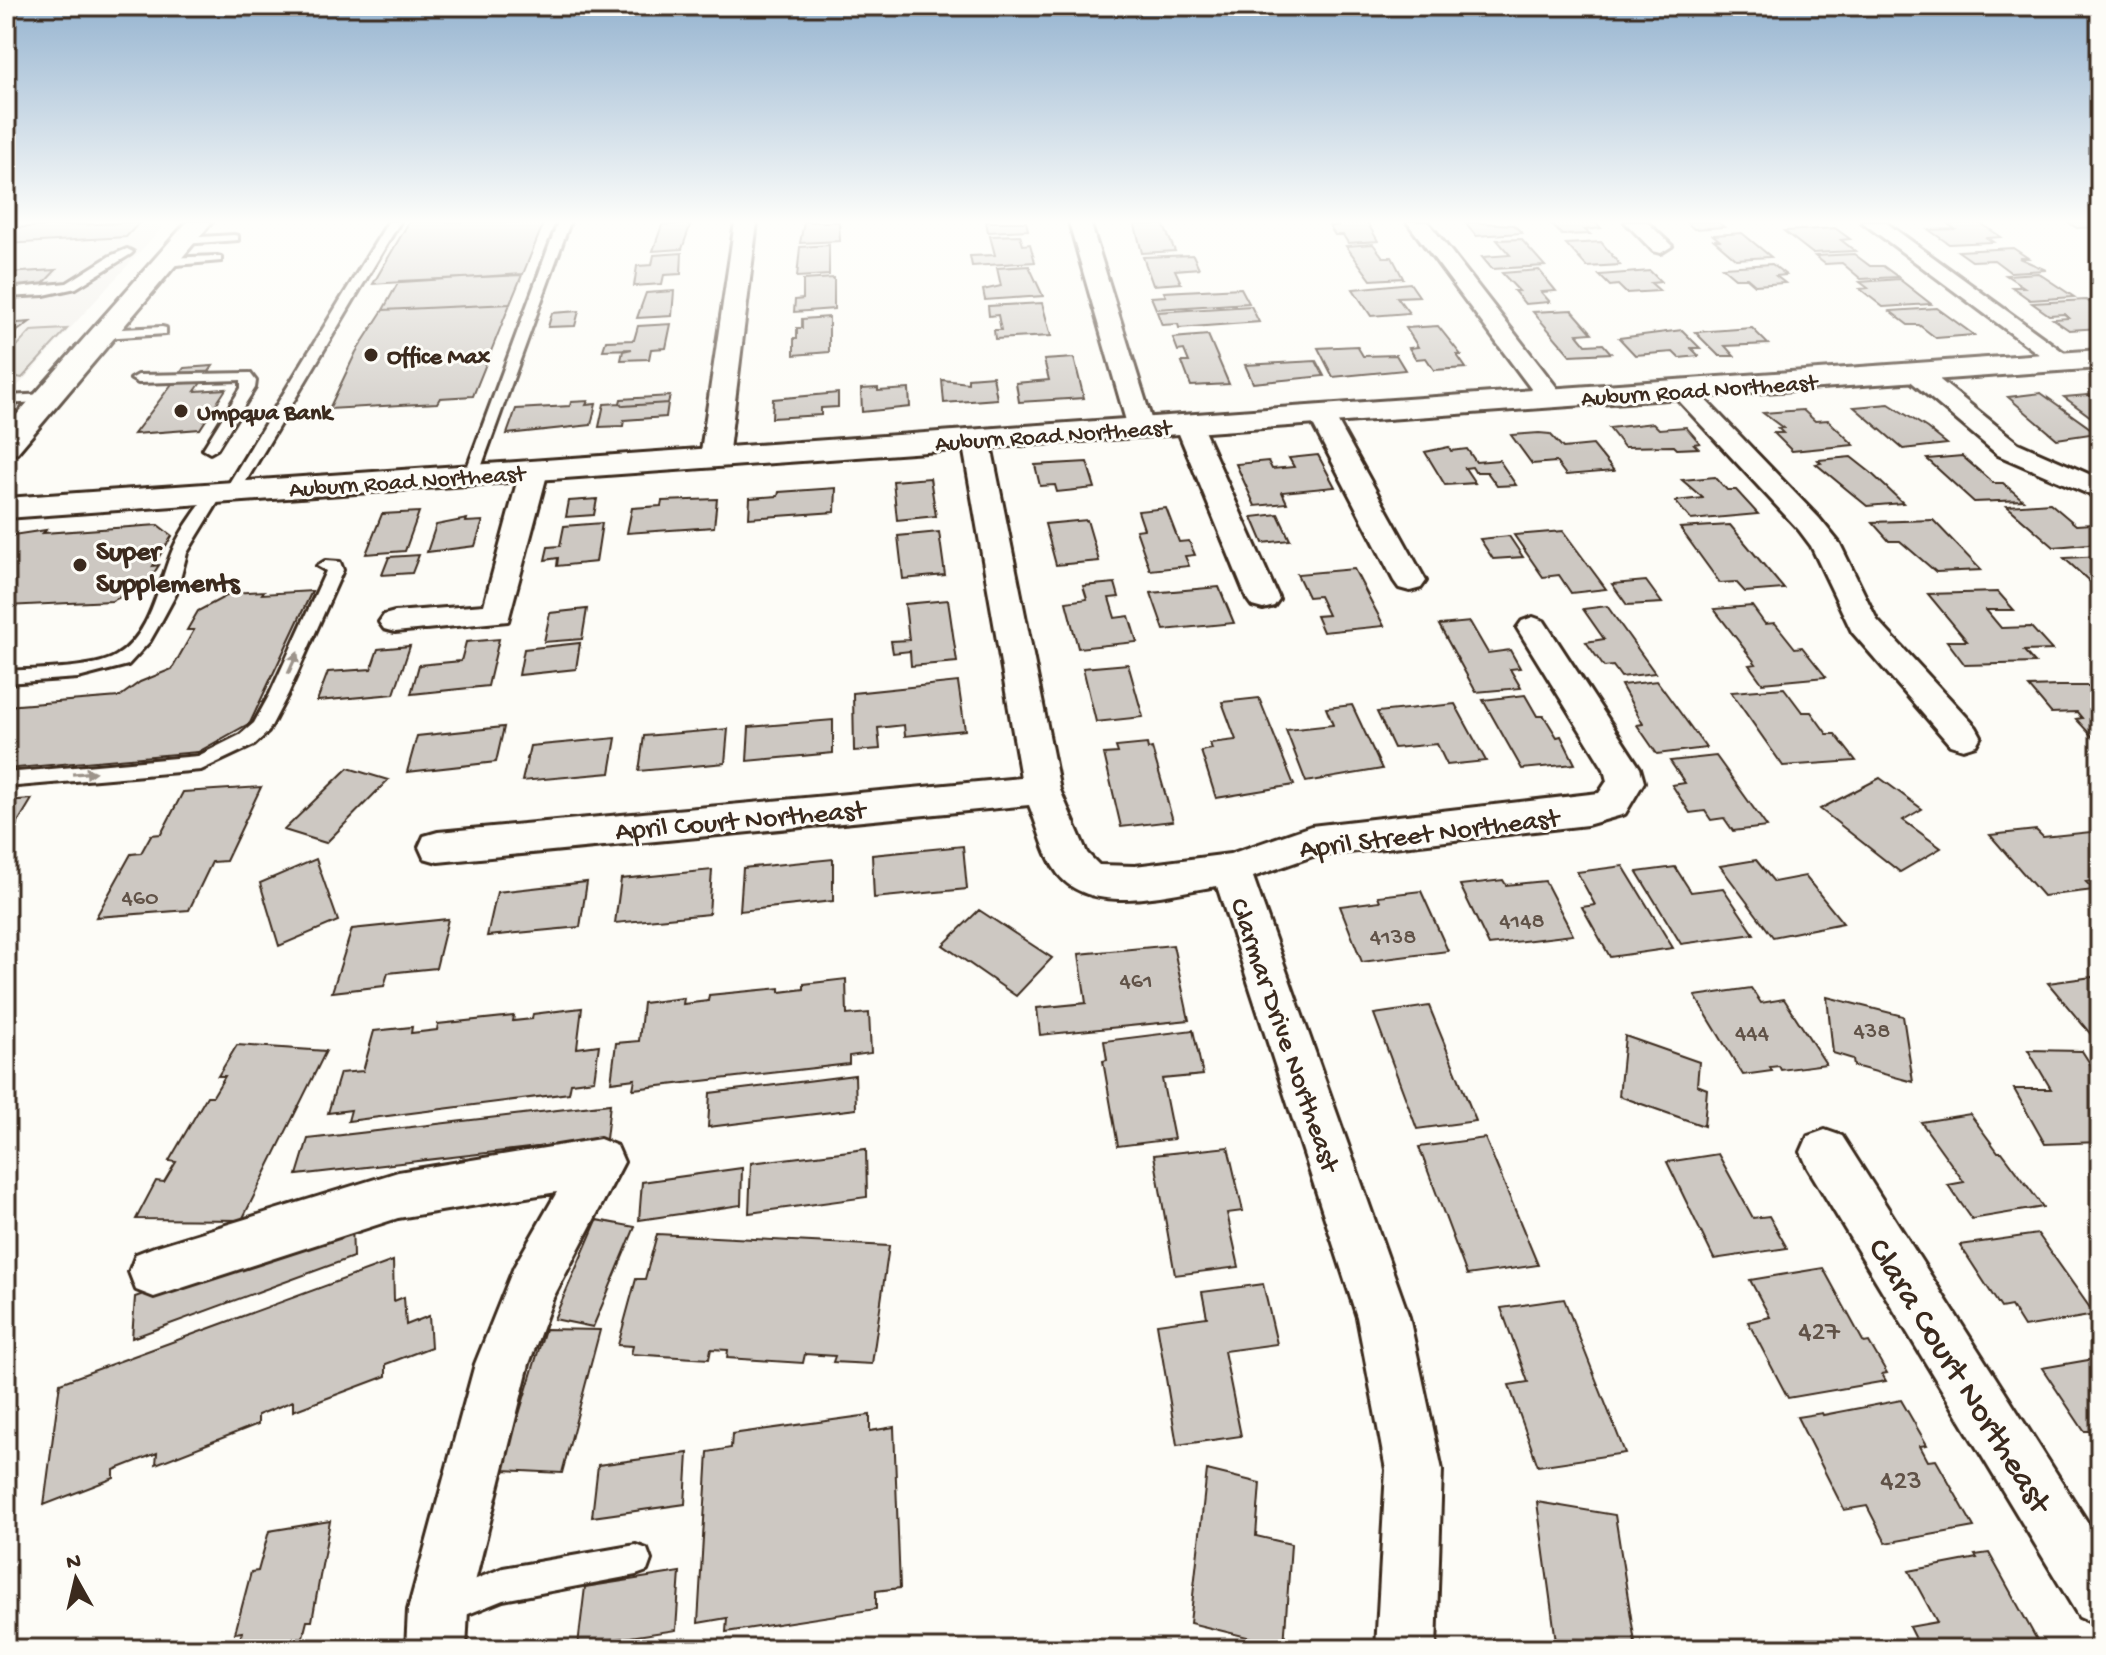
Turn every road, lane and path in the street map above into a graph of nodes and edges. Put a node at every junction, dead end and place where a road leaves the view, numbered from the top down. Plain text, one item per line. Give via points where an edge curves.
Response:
1 (133, 299) edge
2 (345, 299) edge
3 (536, 299) edge
4 (736, 299) edge
5 (1102, 299) edge
6 (1476, 299) edge
7 (1978, 299) edge
8 (162, 331) dead end
9 (103, 334) junction
10 (2100, 359) edge
11 (2065, 362) junction
12 (1916, 373) junction
13 (133, 385) dead end
14 (1682, 390) junction
15 (48, 398) junction
16 (1552, 399) junction
17 (6, 400) edge
18 (1321, 415) junction
19 (1188, 424) junction
20 (1141, 428) junction
21 (976, 440) junction
22 (6, 446) edge
23 (210, 449) dead end
24 (714, 458) junction
25 (534, 471) junction
26 (471, 476) junction
27 (2100, 490) edge
28 (223, 493) junction
29 (6, 508) edge
30 (325, 566) dead end
31 (1410, 581) dead end
32 (1263, 599) dead end
33 (395, 622) dead end
34 (1533, 628) dead end
35 (6, 677) edge
36 (1963, 736) dead end
37 (6, 780) edge
38 (1042, 790) junction
39 (438, 847) dead end
40 (1231, 869) junction
41 (1825, 1152) dead end
42 (154, 1272) dead end
43 (636, 1560) dead end
44 (2100, 1596) edge
45 (437, 1630) edge
46 (1406, 1649) edge

1 - 9 street
2 - 28 lane
3 - 26 lane
4 - 24 street
5 - 20 street
6 - 16 street
7 - 11 street
8 - 9 lane
9 - 15 street
10 - 11 street, Auburn Road Northeast
11 - 12 street, Auburn Road Northeast
12 - 14 street, Auburn Road Northeast
12 - 27 street via 2008,449
13 - 23 lane via 245,376 248,388
14 - 16 street, Auburn Road Northeast
14 - 36 street via 1809,524 1825,544 1863,625
15 - 17 lane
15 - 22 street
16 - 18 street, Auburn Road Northeast
18 - 19 street, Auburn Road Northeast
18 - 31 street
19 - 20 street, Auburn Road Northeast
19 - 32 street
20 - 21 street, Auburn Road Northeast
21 - 24 street, Auburn Road Northeast
21 - 38 street, Clarmar Drive Northeast
24 - 25 street, Auburn Road Northeast
25 - 26 street, Auburn Road Northeast
25 - 33 street via 497,614
26 - 28 street, Auburn Road Northeast
28 - 29 street, Auburn Road Northeast
28 - 35 lane via 179,553 168,594 144,637 122,661 78,672
37 -> 30 lane via 201,763 247,740 261,727 292,666 335,570
34 - 40 street, April Street Northeast via 1622,768 1626,782 1612,804 1311,841
38 - 39 street, April Court Northeast
38 - 40 street, Clarmar Drive Northeast via 1071,862 1089,880 1135,882
40 - 46 street, Clarmar Drive Northeast via 1383,1317 1414,1470
41 - 44 street, Clara Court Northeast
42 - 45 street via 398,1195 600,1162 532,1285 502,1364
43 - 45 lane via 503,1584

